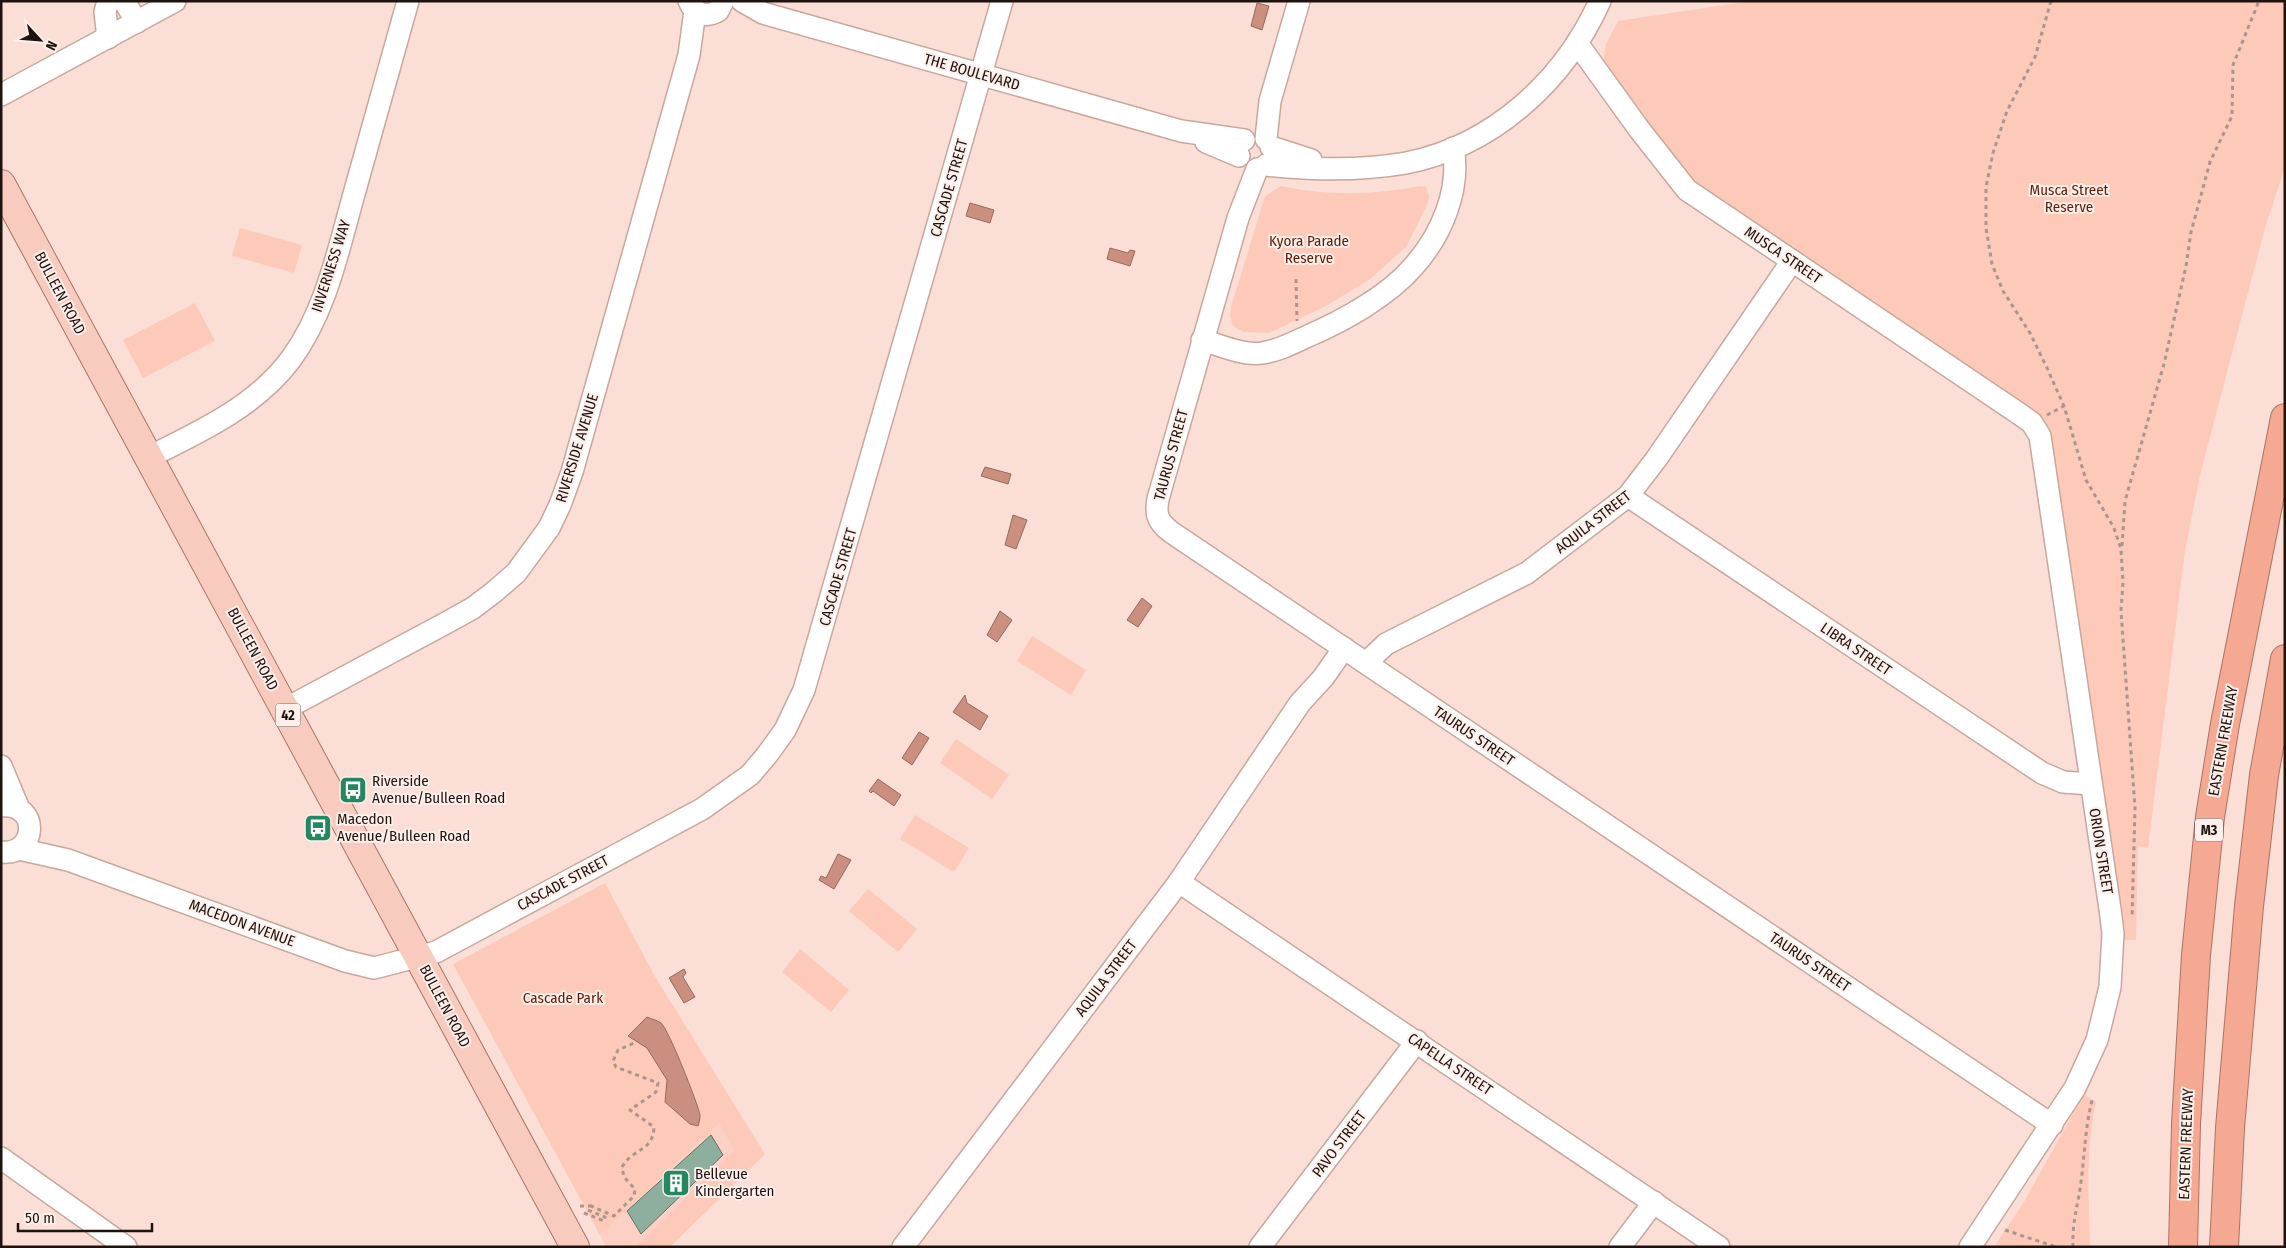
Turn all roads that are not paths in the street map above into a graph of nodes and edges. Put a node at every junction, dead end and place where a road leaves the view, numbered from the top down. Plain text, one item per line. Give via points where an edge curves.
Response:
1 (108, 1) edge
2 (124, 1) edge
3 (175, 1) edge
4 (408, 1) edge
5 (742, 1) edge
6 (1002, 1) edge
7 (1299, 1) edge
8 (1600, 1) edge
9 (707, 8) edge
10 (763, 12) junction
11 (137, 22) junction
12 (108, 38) junction
13 (1577, 43) junction
14 (981, 75) junction
15 (1, 95) edge
16 (1452, 148) junction
17 (1255, 152) junction
18 (1, 184) edge
19 (1792, 261) junction
20 (1202, 340) junction
21 (2285, 418) edge
22 (2032, 423) joint
23 (149, 457) junction
24 (1628, 496) junction
25 (1339, 645) junction
26 (2285, 659) edge
27 (1366, 663) junction
28 (285, 709) junction
29 (1, 766) edge
30 (2091, 784) junction
31 (1, 786) edge
32 (13, 811) edge
33 (10, 850) edge
34 (68, 860) junction
35 (1180, 882) junction
36 (417, 955) junction
37 (1416, 1041) junction
38 (2052, 1125) junction
39 (1, 1158) edge
40 (1654, 1202) junction
41 (126, 1247) edge
42 (575, 1247) edge
43 (903, 1247) edge
44 (1260, 1247) edge
45 (1620, 1247) edge
46 (1719, 1247) edge
47 (1970, 1247) edge
48 (2183, 1247) edge
49 (2224, 1247) edge

1 - 12 street via 105,12
2 - 11 street
3 - 11 street
4 - 23 street, INVERNESS WAY via 328,284 306,334 290,360 251,399 220,420
5 - 10 street, THE BOULEVARD
6 - 14 street, CASCADE STREET
7 - 17 street, TAURUS STREET
8 - 13 street, THE BOULEVARD
9 - 10 street, THE BOULEVARD
9 - 28 street, RIVERSIDE AVENUE via 689,55 572,472 549,528 516,574 473,608
10 - 14 street, THE BOULEVARD
11 - 12 street
12 - 15 street
13 - 16 street, THE BOULEVARD via 1545,85 1524,104 1483,133
13 - 19 street, MUSCA STREET via 1678,180 1700,201
14 - 17 street, THE BOULEVARD
14 - 36 street, CASCADE STREET via 816,652 804,690 785,730 750,775 702,809 442,948
16 - 17 street, THE BOULEVARD via 1407,162 1340,168
16 - 20 street via 1456,166 1454,184 1439,227 1412,268 1390,287 1340,321 1275,350 1252,353
17 - 20 street, TAURUS STREET
18 - 23 main road, BULLEEN ROAD / 42
19 - 22 street, MUSCA STREET
19 - 24 street, AQUILA STREET
20 - 25 street, TAURUS STREET via 1158,499 1157,516 1171,532
21 - 48 highway, EASTERN FREEWAY / M3 via 2210,817 2195,964
22 - 30 street, ORION STREET via 2037,428 2043,448
23 - 28 main road, BULLEEN ROAD / 42
24 - 27 street, AQUILA STREET via 1527,573 1386,644
24 - 30 street, LIBRA STREET via 2042,773 2063,782
25 - 27 street, TAURUS STREET
25 - 35 street, AQUILA STREET via 1315,673 1300,703
26 - 49 highway via 2264,775 2250,906 2230,1128
27 - 38 street, TAURUS STREET
28 - 36 main road, BULLEEN ROAD / 42
29 - 32 street, MACEDON AVENUE
30 - 38 street, ORION STREET via 2113,933 2110,987 2098,1040 2075,1088
31 - 32 street
32 - 33 street via 28,839
32 - 34 street, MACEDON AVENUE
33 - 34 street, MACEDON AVENUE
34 - 36 street, MACEDON AVENUE via 359,966 374,968
35 - 37 street, CAPELLA STREET
35 - 43 street, AQUILA STREET
36 - 42 main road, BULLEEN ROAD / 42
37 - 40 street, CAPELLA STREET
37 - 44 street, PAVO STREET
38 - 47 street, ORION STREET
39 - 41 street
40 - 45 street
40 - 46 street, CAPELLA STREET

